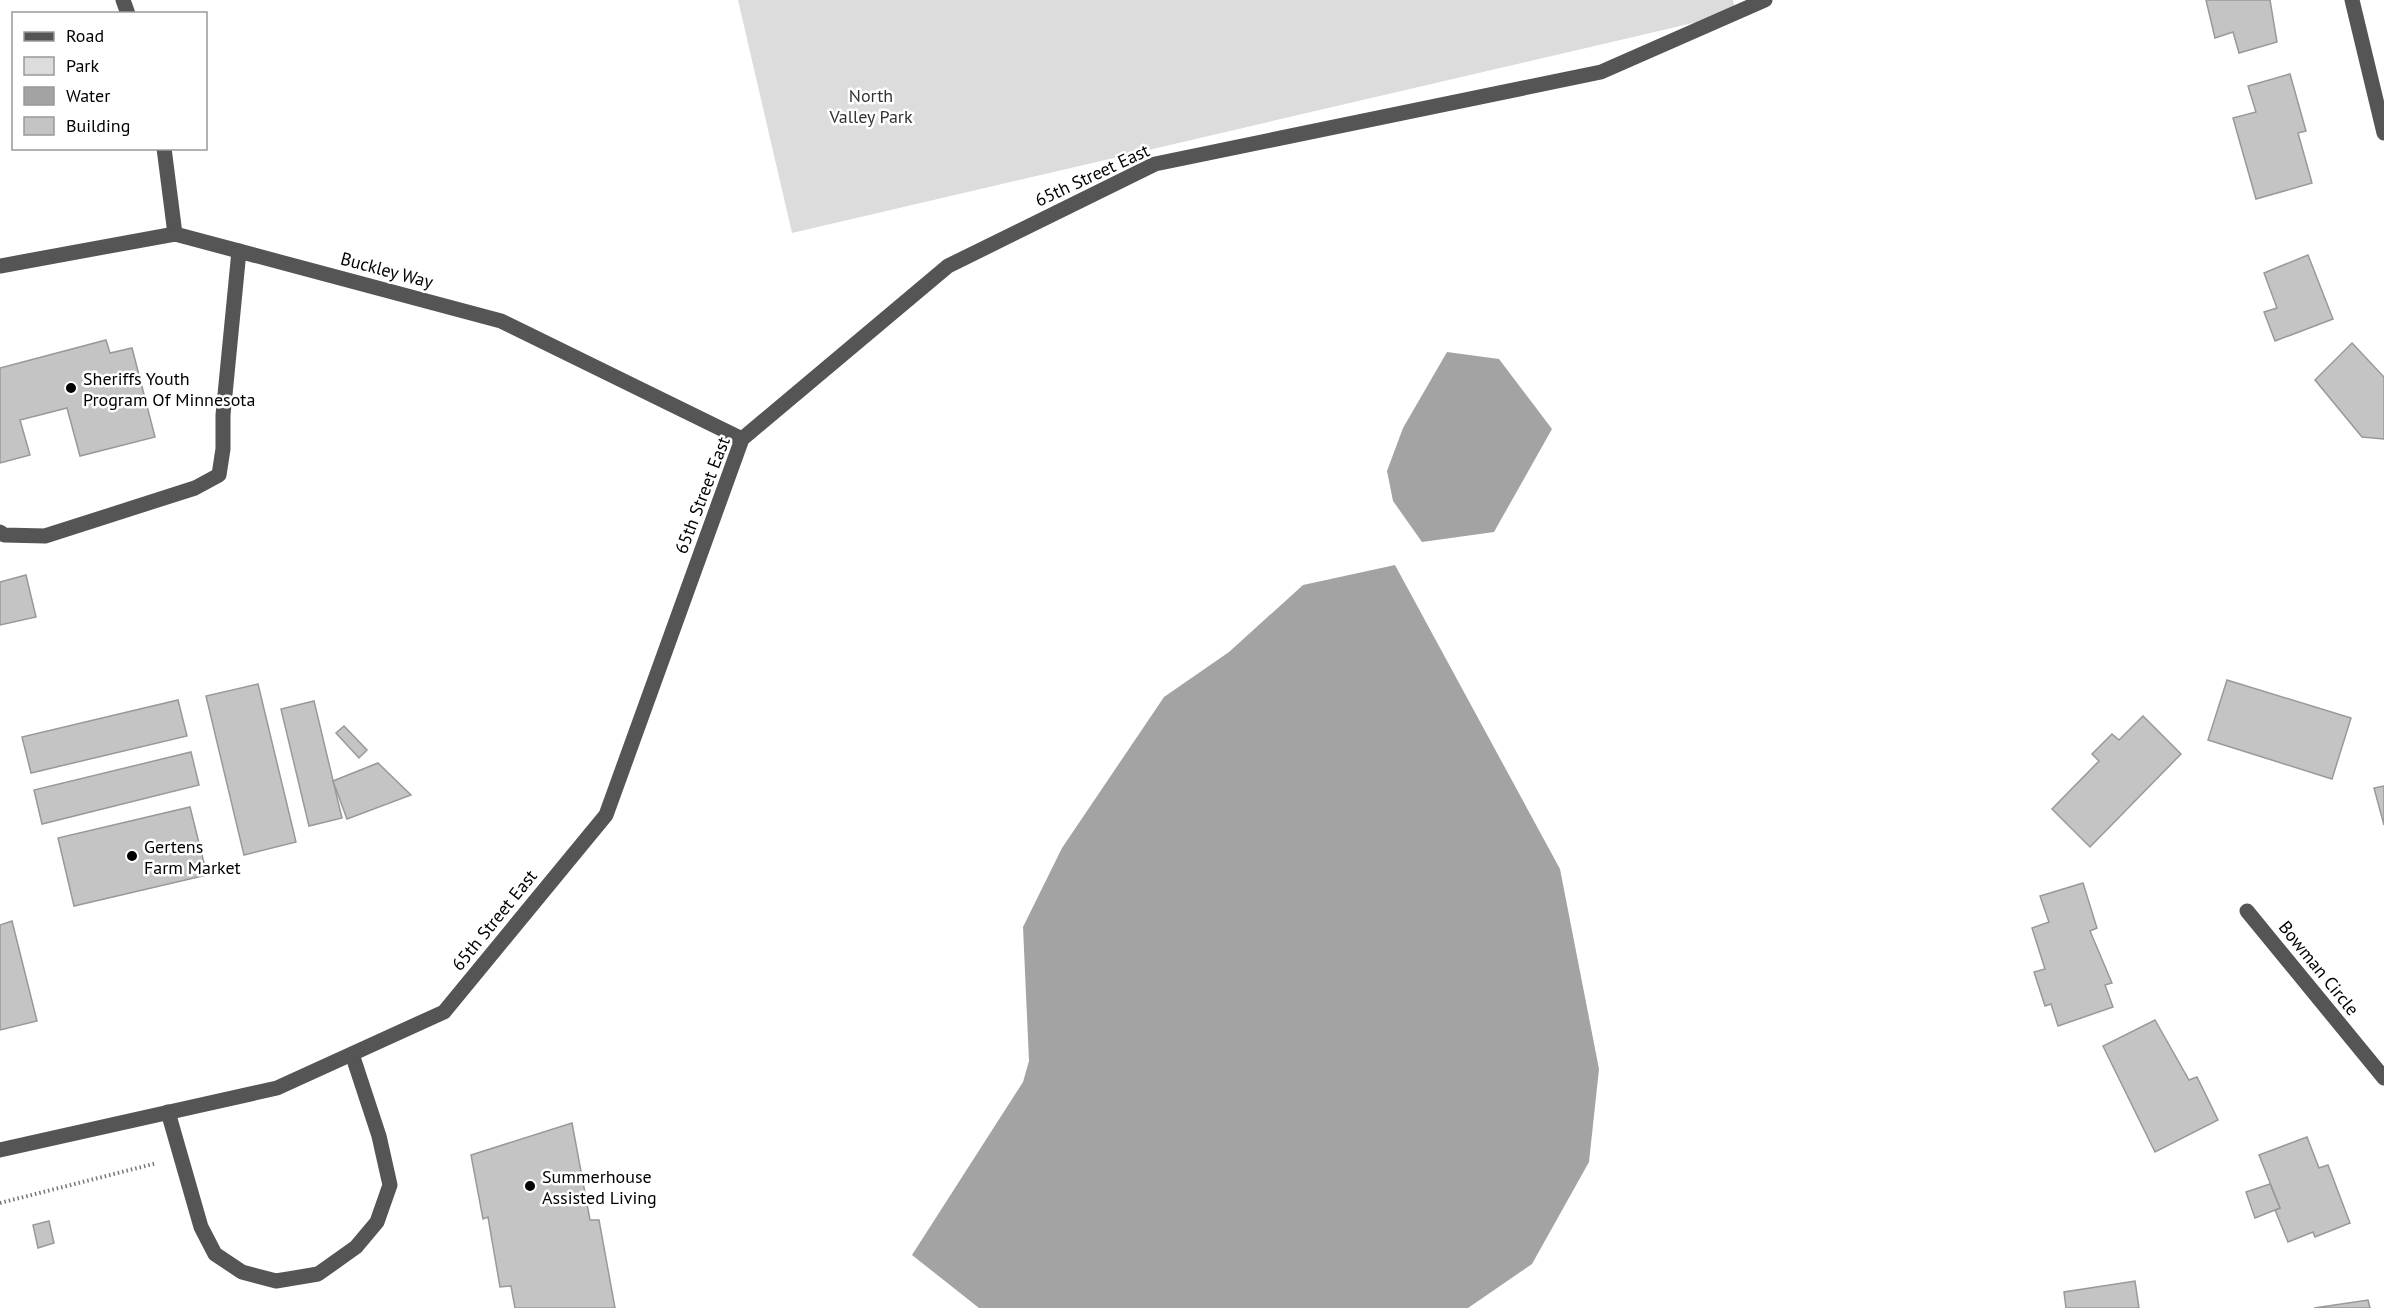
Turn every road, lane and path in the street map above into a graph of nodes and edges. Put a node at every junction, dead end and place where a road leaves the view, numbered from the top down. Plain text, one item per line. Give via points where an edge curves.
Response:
1 (1765, 0) edge
2 (2352, 0) edge
3 (2384, 133) edge
4 (165, 150) edge
5 (175, 234) junction
6 (238, 251) junction
7 (0, 266) edge
8 (742, 439) junction
9 (0, 532) edge
10 (2247, 910) dead end
11 (352, 1054) junction
12 (2384, 1078) edge
13 (168, 1112) junction
14 (0, 1150) edge
15 (181, 1156) junction
16 (0, 1203) edge

1 - 8 street, 65th Street East via 1601,72 1155,164 948,266
2 - 3 street
4 - 5 street
5 - 6 street, Buckley Way
5 - 7 street, Buckley Way
6 - 8 street, Buckley Way via 501,321
6 - 9 street via 219,475 195,488 45,536
8 - 11 street, 65th Street East via 606,815 444,1012
10 - 12 street, Bowman Circle
11 - 13 street, 65th Street East via 277,1088
11 - 15 street via 379,1136 390,1185 377,1222 356,1247 318,1274 276,1281 242,1272 215,1254 201,1227
13 - 14 street, 65th Street East
13 - 15 street
15 - 16 path

